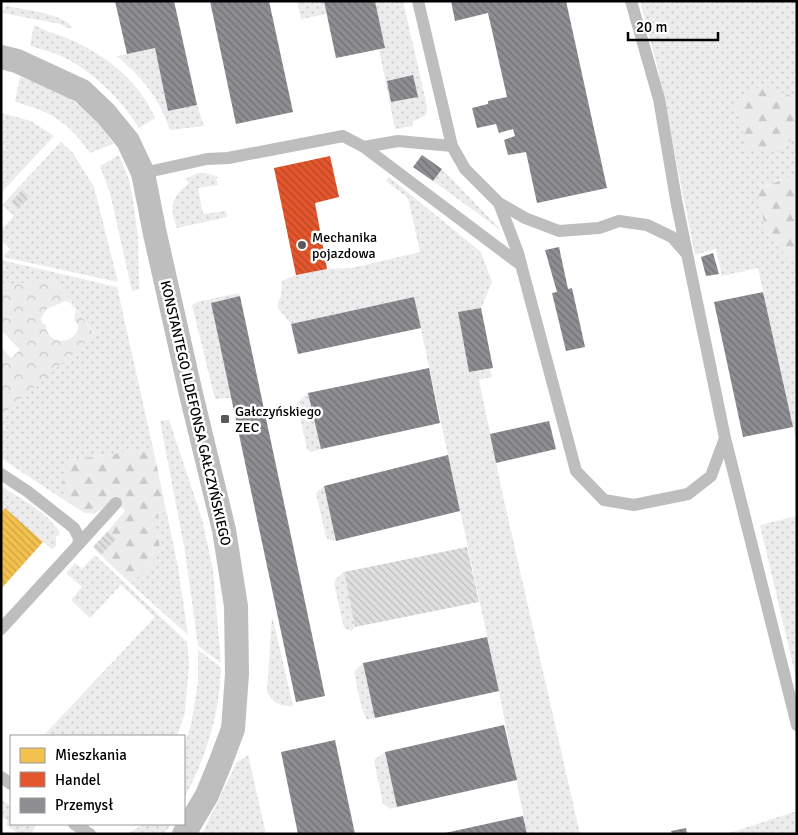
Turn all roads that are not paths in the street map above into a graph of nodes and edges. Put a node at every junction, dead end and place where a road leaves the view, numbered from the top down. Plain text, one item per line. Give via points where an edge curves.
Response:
1 (418, 1) edge
2 (631, 1) edge
3 (1, 57) edge
4 (452, 146) junction
5 (364, 147) junction
6 (143, 174) junction
7 (499, 203) junction
8 (687, 254) junction
9 (521, 264) junction
10 (724, 438) junction
11 (1, 474) edge
12 (116, 503) dead end
13 (78, 546) junction
14 (1, 630) edge
15 (797, 725) edge
16 (76, 825) edge
17 (90, 834) edge
18 (184, 834) edge

1 - 4 lane
2 - 8 lane via 659,99
3 - 6 street, KONSTANTEGO ILDEFONSA GAŁCZYŃSKIEGO via 17,61 82,91 128,141
4 - 5 lane via 398,141
4 - 7 lane via 465,169
5 - 6 lane via 343,136 228,158 207,159
5 - 9 lane
6 - 18 street, KONSTANTEGO ILDEFONSA GAŁCZYŃSKIEGO via 224,530 236,606 237,674 233,729 207,795
7 - 8 lane via 525,218 559,231 599,228 619,221 647,225 672,237
7 - 9 lane
8 - 10 lane
9 - 10 lane via 576,471 604,500 634,505 688,494 711,476
10 - 15 lane
11 - 13 lane via 74,528 79,538
12 - 13 lane
13 - 14 lane
16 - 17 lane

